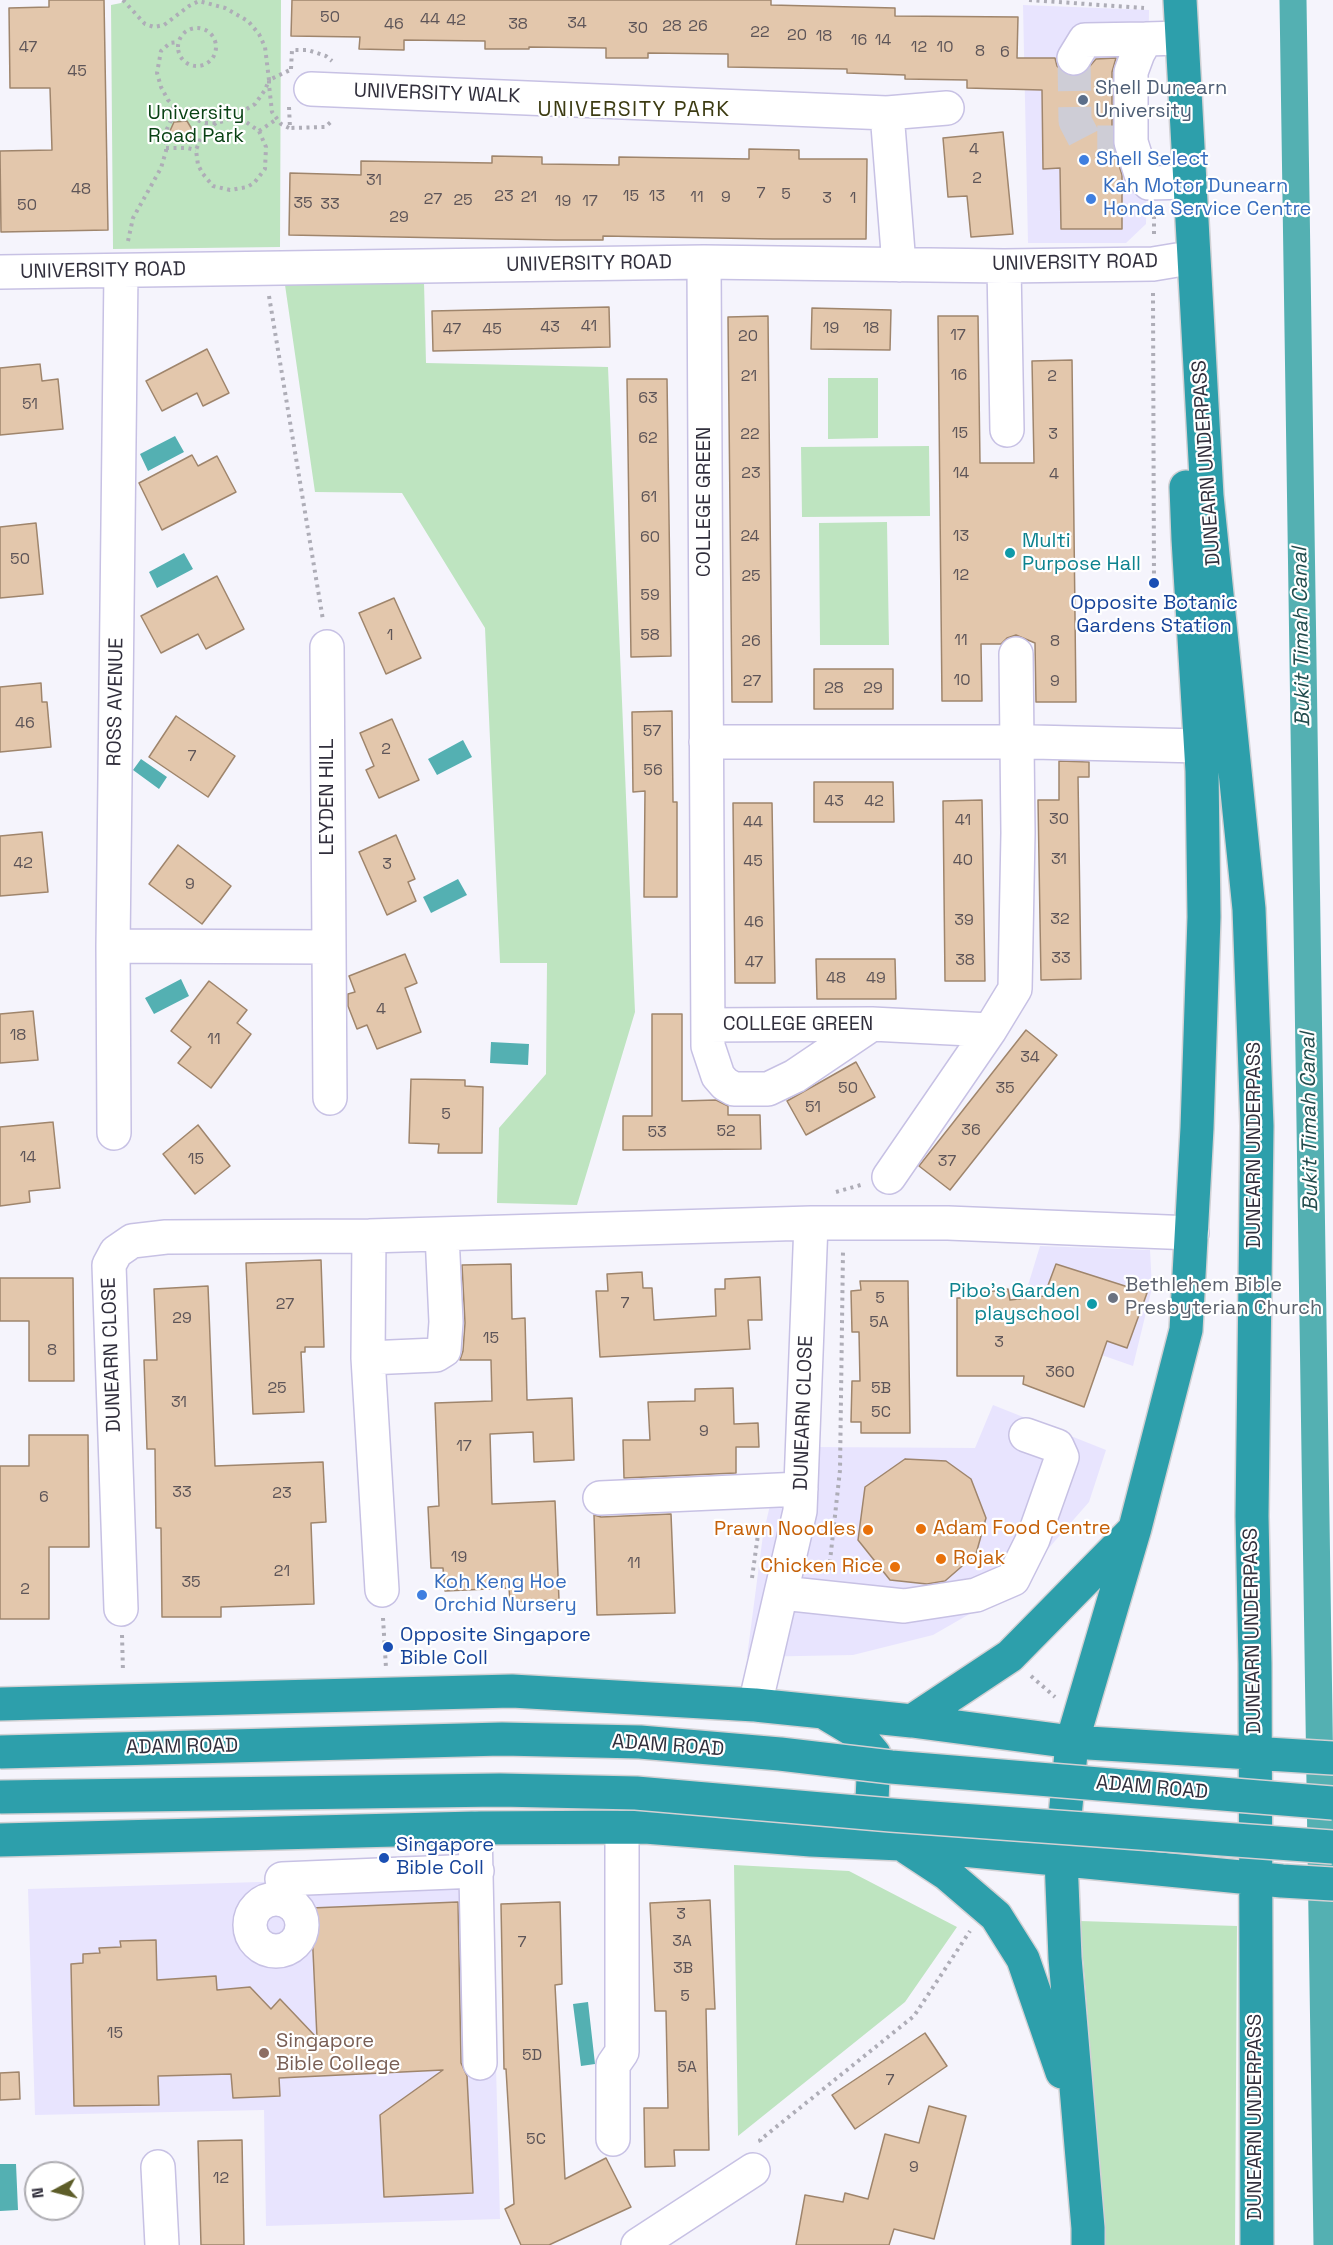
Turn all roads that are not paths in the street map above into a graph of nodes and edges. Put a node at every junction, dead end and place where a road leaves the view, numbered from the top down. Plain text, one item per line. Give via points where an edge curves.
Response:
1 (1160, 16) edge
2 (1074, 58) tunnel mouth
3 (297, 88) road end
4 (947, 108) dead end
5 (887, 113) junction
6 (1189, 182) junction
7 (1191, 227) junction
8 (125, 261) junction
9 (704, 262) junction
10 (899, 265) junction
11 (1004, 266) junction
12 (1176, 268) junction
13 (0, 272) edge
14 (1006, 430) dead end
15 (327, 647) road end
16 (1016, 654) dead end
17 (706, 741) junction
18 (1017, 742) junction
19 (1200, 746) junction
20 (113, 946) junction
21 (328, 947) junction
22 (708, 1024) junction
23 (873, 1024) junction
24 (990, 1030) junction
25 (330, 1098) dead end
26 (114, 1133) dead end
27 (889, 1177) road end
28 (830, 1213) junction
29 (1192, 1233) junction
30 (442, 1234) junction
31 (369, 1236) junction
32 (368, 1358) junction
33 (1026, 1435) dead end
34 (801, 1489) junction
35 (600, 1498) dead end
36 (1135, 1528) junction
37 (382, 1590) road end
38 (782, 1593) junction
39 (122, 1609) road end
40 (0, 1704) edge
41 (755, 1705) junction
42 (823, 1712) junction
43 (912, 1721) junction
44 (1072, 1742) junction
45 (0, 1752) edge
46 (1333, 1758) edge
47 (0, 1797) edge
48 (1333, 1803) edge
49 (475, 1828) junction
50 (281, 1832) junction
51 (621, 1836) junction
52 (811, 1839) junction
53 (0, 1840) edge
54 (901, 1844) junction
55 (1333, 1847) edge
56 (1061, 1859) junction
57 (477, 1871) junction
58 (1333, 1884) edge
59 (480, 2062) dead end
60 (1079, 2122) junction
61 (613, 2139) dead end
62 (158, 2167) dead end
63 (753, 2170) road end
64 (162, 2245) edge
65 (638, 2245) edge
66 (1088, 2245) edge
67 (1257, 2245) edge

1 - 2 street via 1085,40
1 - 6 highway, DUNEARN UNDERPASS via 1181,38
1 - 6 street via 1131,72 1128,142 1141,174 1149,183
3 - 5 street, UNIVERSITY WALK
4 - 5 street, UNIVERSITY WALK
5 - 10 street
6 - 7 highway, DUNEARN UNDERPASS
7 - 12 highway
7 - 67 highway, DUNEARN UNDERPASS via 1207,496 1250,909 1257,1126 1252,1516
8 - 9 street, UNIVERSITY ROAD via 264,269
8 - 13 street, UNIVERSITY ROAD
8 - 20 street, ROSS AVENUE
9 - 10 street, UNIVERSITY ROAD
9 - 17 street, COLLEGE GREEN
10 - 11 street, UNIVERSITY ROAD
11 - 12 street, UNIVERSITY ROAD via 1153,264
11 - 14 street
12 - 19 highway
15 - 21 street, LEYDEN HILL
16 - 18 street
17 - 18 street
17 - 22 street, COLLEGE GREEN
18 - 19 street
18 - 24 street via 1015,989
19 - 29 highway via 1204,917
20 - 21 street
20 - 26 street, ROSS AVENUE
21 - 25 street, LEYDEN HILL
22 - 23 street, COLLEGE GREEN
22 - 23 street via 708,1046 718,1076 734,1089 753,1090 768,1089 795,1076
23 - 24 street, COLLEGE GREEN
24 - 27 street
28 - 29 street, DUNEARN CLOSE via 948,1223
28 - 30 street, DUNEARN CLOSE
28 - 34 street, DUNEARN CLOSE
29 - 36 highway via 1186,1330
30 - 31 street, DUNEARN CLOSE
30 - 32 street via 444,1350 436,1355
31 - 32 street
31 - 39 street, DUNEARN CLOSE via 166,1237 132,1241 116,1252 109,1265
32 - 37 street
33 - 38 street via 1057,1446 1062,1457 1033,1539 1013,1578 976,1595 904,1606
34 - 35 street
34 - 38 street, DUNEARN CLOSE
36 - 43 highway via 1010,1656
36 - 44 highway
38 - 41 street, DUNEARN CLOSE
40 - 41 highway via 512,1691
41 - 42 highway
42 - 43 highway
42 - 52 highway via 855,1731 874,1754 872,1801 841,1829
43 - 44 highway
44 - 46 highway
44 - 56 highway
45 - 48 highway, ADAM ROAD, bridge via 502,1739 640,1742
47 - 55 highway, bridge via 500,1790 636,1793
49 - 50 highway
49 - 51 highway
49 - 57 street
50 - 53 highway
50 - 57 street via 282,1889
51 - 52 highway via 645,1827
51 - 61 street via 622,2052 613,2065
52 - 54 highway
54 - 56 highway
54 - 60 highway via 947,1874 996,1916 1027,1970
56 - 58 highway
56 - 60 highway
57 - 59 street
60 - 66 highway
62 - 64 street
63 - 65 street

